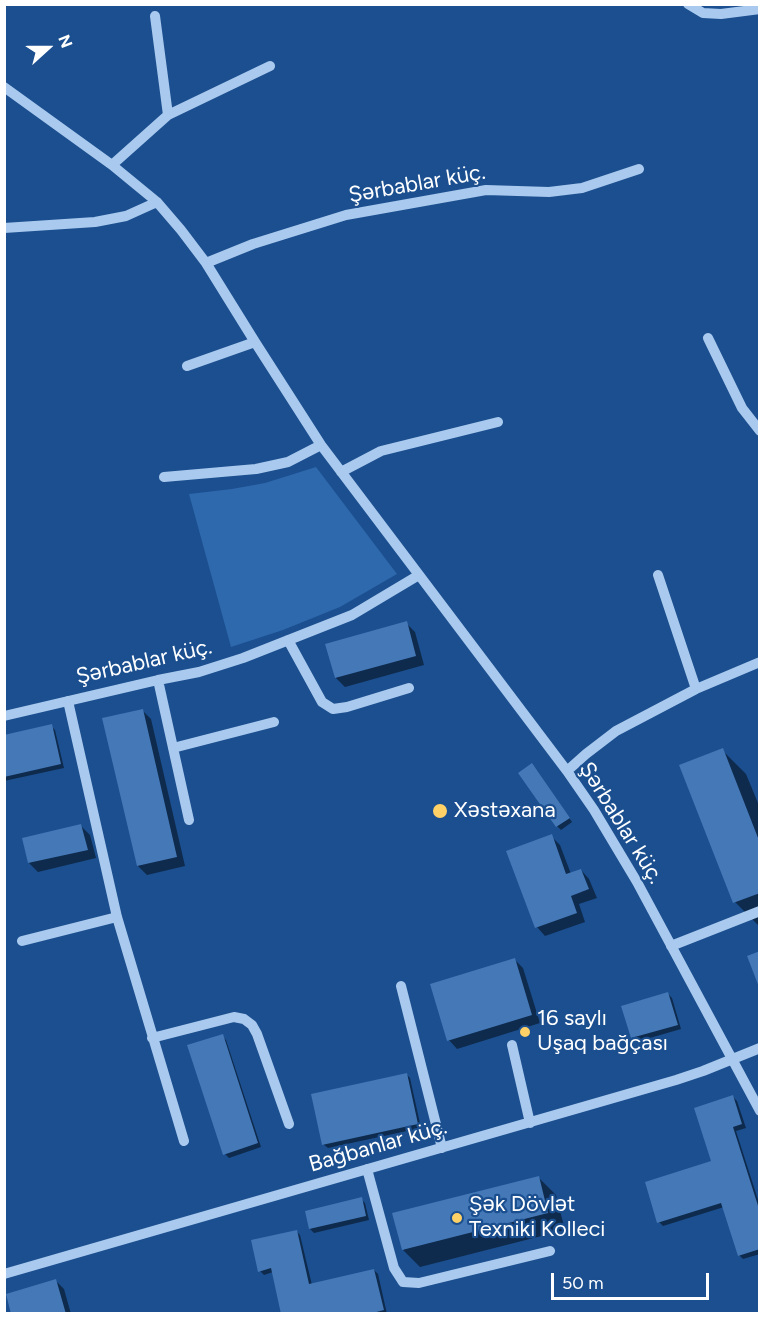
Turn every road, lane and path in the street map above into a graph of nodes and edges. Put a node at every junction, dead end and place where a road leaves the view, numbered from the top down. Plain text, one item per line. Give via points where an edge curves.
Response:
1 (688, 4) edge
2 (759, 9) edge
3 (155, 16) dead end
4 (270, 66) dead end
5 (4, 87) edge
6 (168, 115) junction
7 (112, 165) junction
8 (639, 169) dead end
9 (157, 202) junction
10 (4, 228) edge
11 (206, 263) junction
12 (708, 338) dead end
13 (255, 342) junction
14 (187, 366) dead end
15 (498, 422) dead end
16 (759, 431) edge
17 (321, 445) junction
18 (341, 472) junction
19 (164, 477) dead end
20 (419, 575) junction
21 (658, 575) dead end
22 (288, 640) junction
23 (759, 662) edge
24 (158, 680) junction
25 (409, 688) dead end
26 (696, 688) junction
27 (68, 701) junction
28 (4, 716) edge
29 (274, 722) dead end
30 (173, 748) junction
31 (567, 771) junction
32 (189, 820) dead end
33 (759, 911) edge
34 (117, 917) junction
35 (22, 941) dead end
36 (671, 946) junction
37 (401, 986) dead end
38 (152, 1038) junction
39 (512, 1045) dead end
40 (759, 1048) edge
41 (732, 1059) junction
42 (759, 1111) edge
43 (530, 1123) junction
44 (289, 1124) dead end
45 (184, 1141) dead end
46 (442, 1148) junction
47 (368, 1169) junction
48 (550, 1251) dead end
49 (4, 1274) edge

1 - 2 street via 703,13
3 - 6 street
4 - 6 street
5 - 7 street, Şərbablar küç.
6 - 7 street
7 - 9 street, Şərbablar küç.
8 - 11 street, Şərbablar küç. via 582,188 549,192 486,190 346,215
9 - 10 street via 126,216 95,222
9 - 11 street, Şərbablar küç.
11 - 13 street, Şərbablar küç.
12 - 16 street via 742,408
13 - 14 street
13 - 17 street, Şərbablar küç.
15 - 18 street via 381,451
17 - 18 street, Şərbablar küç.
17 - 19 street via 288,462 256,469
18 - 20 street, Şərbablar küç.
20 - 22 street, Şərbablar küç. via 352,615
20 - 31 street, Şərbablar küç.
21 - 26 street
22 - 24 street, Şərbablar küç. via 199,672
22 - 25 street via 322,702 333,709
23 - 26 street
24 - 27 street, Şərbablar küç.
24 - 30 street
26 - 31 street via 616,731
27 - 28 street, Şərbablar küç.
27 - 34 street
29 - 30 street
30 - 32 street
31 - 36 street, Şərbablar küç. via 637,882
33 - 36 street
34 - 35 street
34 - 38 street
36 - 41 street, Şərbablar küç.
37 - 46 street
38 - 44 street via 234,1017 244,1019 257,1034
38 - 45 street
39 - 43 street
40 - 41 street, Bağbanlar küç.
41 - 42 street, Şərbablar küç.
41 - 43 street, Bağbanlar küç. via 676,1080
43 - 46 street, Bağbanlar küç.
46 - 47 street, Bağbanlar küç.
47 - 48 street via 394,1268 403,1282 418,1283
47 - 49 street, Bağbanlar küç.

